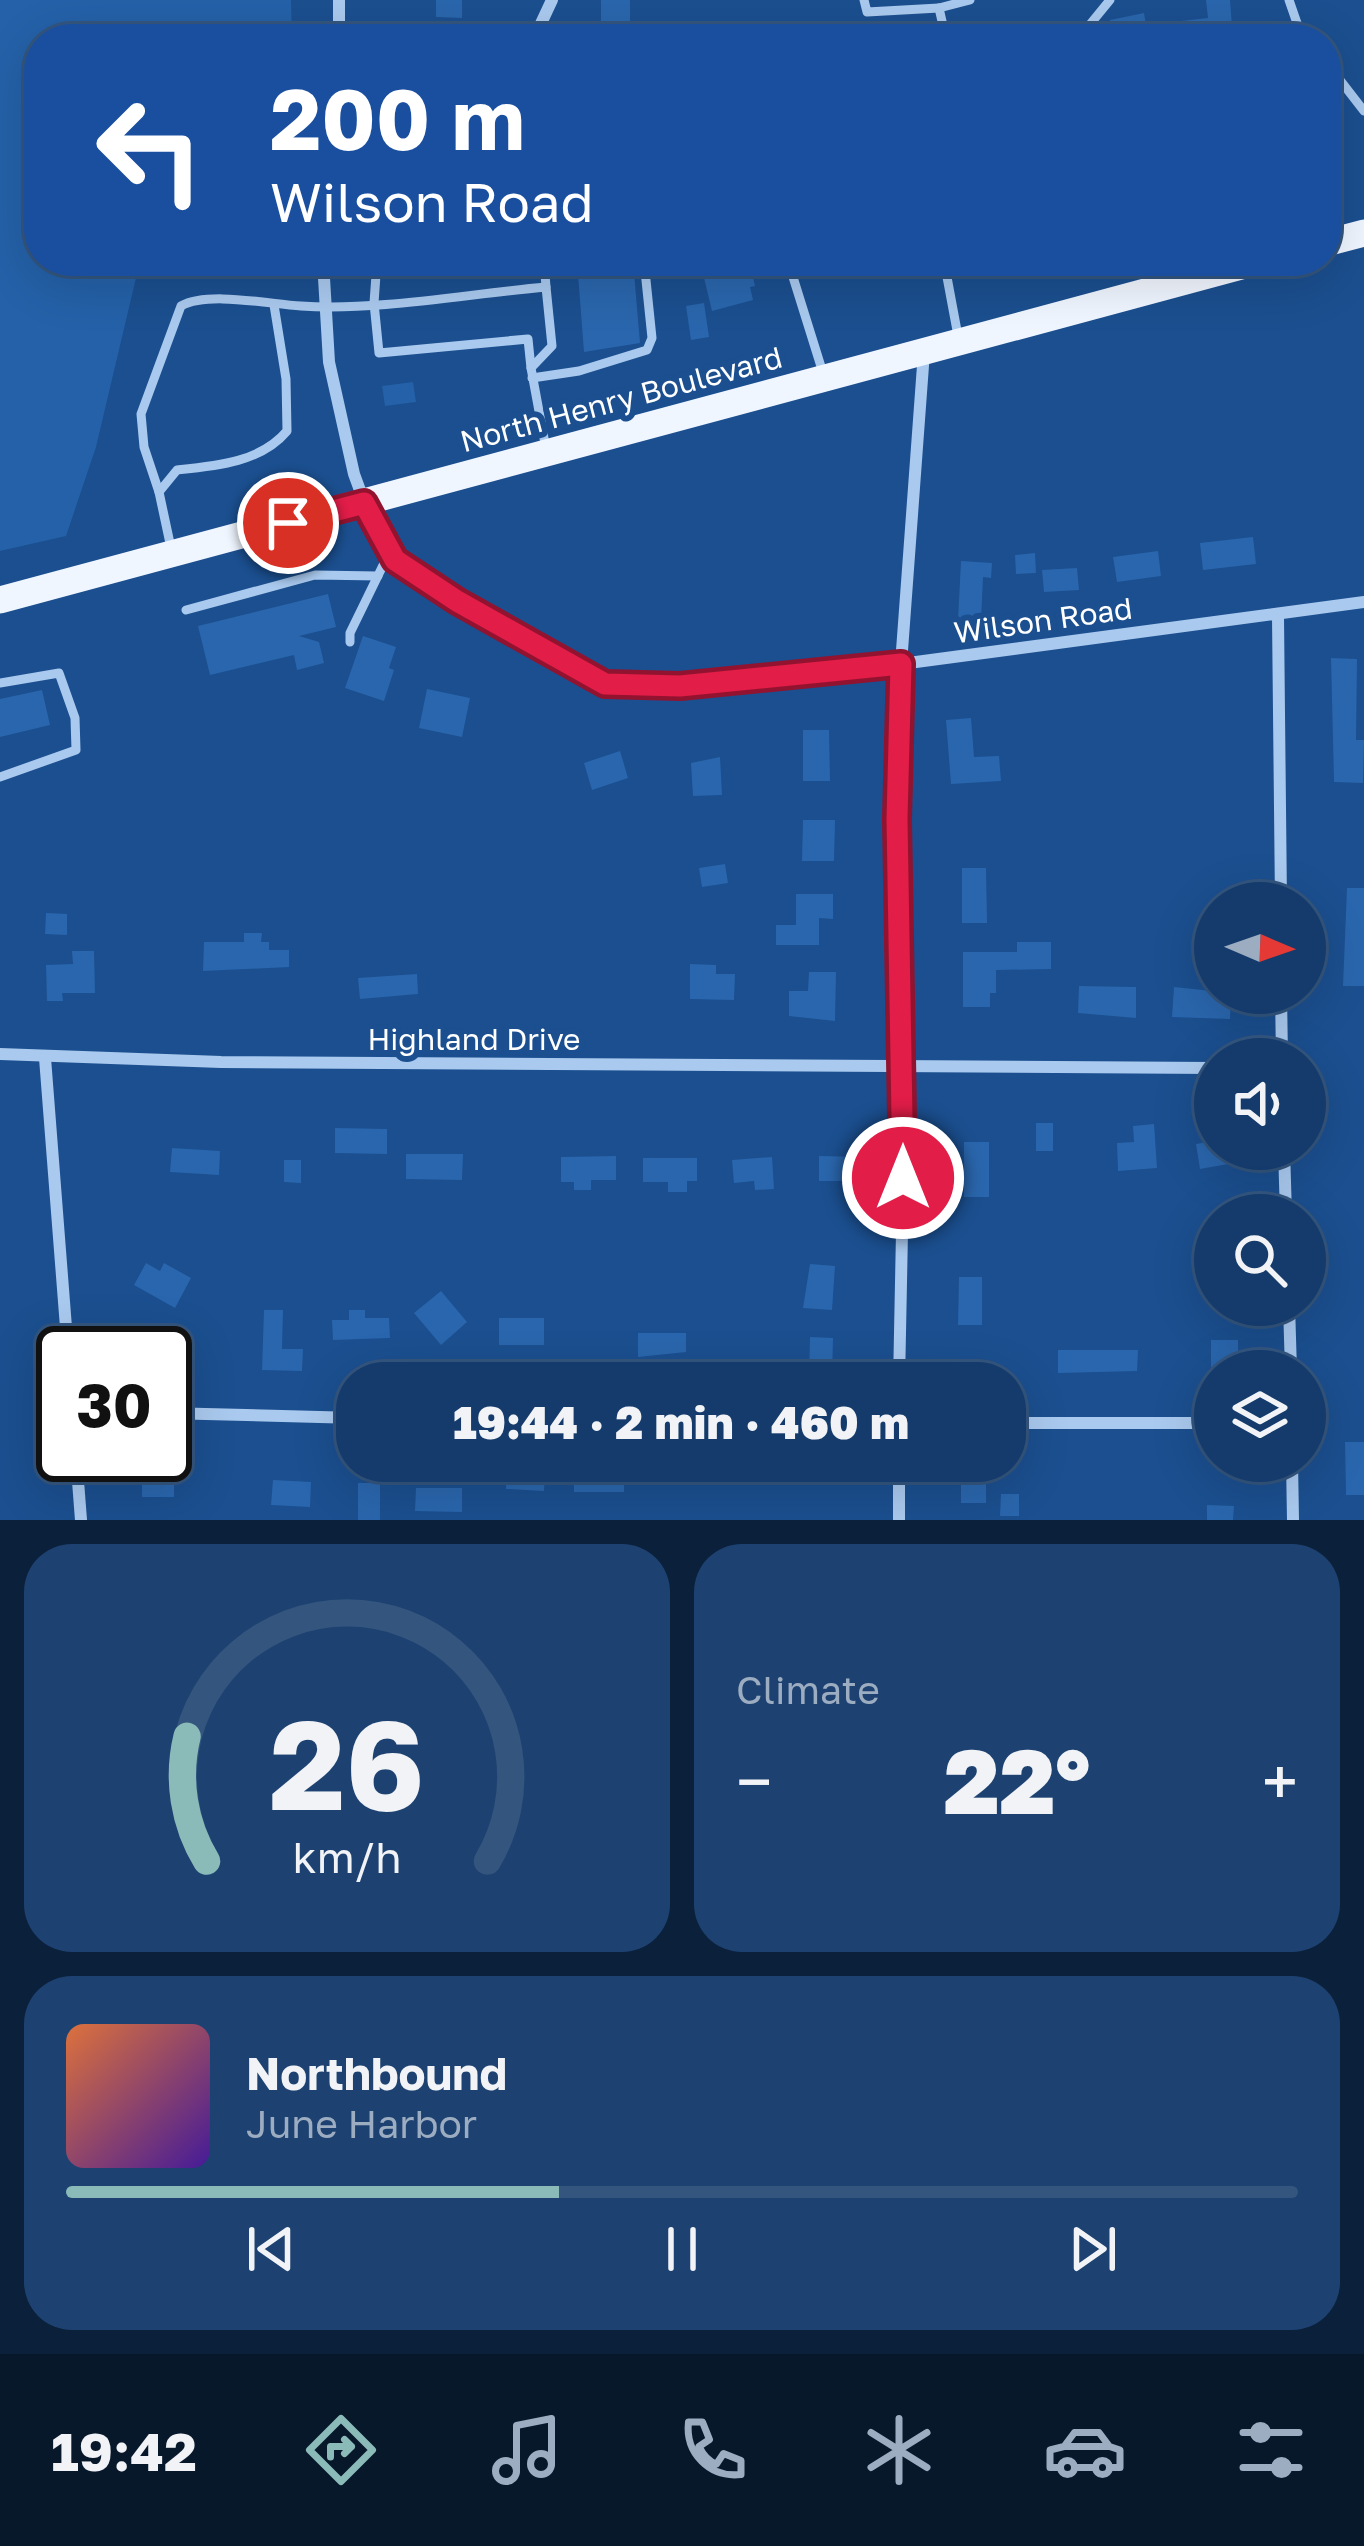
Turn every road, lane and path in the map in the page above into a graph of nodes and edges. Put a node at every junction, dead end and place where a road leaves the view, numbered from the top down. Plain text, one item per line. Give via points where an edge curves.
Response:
1 (864, 0) edge
2 (970, 0) edge
3 (1110, 0) edge
4 (939, 8) junction
5 (943, 24) edge
6 (1090, 24) edge
7 (1341, 81) edge
8 (1364, 111) edge
9 (322, 276) edge
10 (376, 276) edge
11 (545, 276) edge
12 (646, 276) edge
13 (793, 276) edge
14 (947, 276) edge
15 (1171, 276) edge
16 (546, 287) junction
17 (374, 303) junction
18 (274, 305) junction
19 (323, 308) junction
20 (959, 341) junction
21 (925, 351) junction
22 (531, 373) junction
23 (825, 378) junction
24 (547, 454) junction
25 (159, 492) junction
26 (364, 503) junction
27 (390, 551) junction
28 (172, 553) junction
29 (378, 576) junction
30 (0, 600) edge
31 (1364, 602) edge
32 (186, 610) dead end
33 (1278, 616) junction
34 (350, 642) dead end
35 (901, 664) junction
36 (0, 683) edge
37 (0, 777) edge
38 (1281, 882) edge
39 (0, 1054) edge
40 (45, 1058) junction
41 (902, 1064) junction
42 (1194, 1068) edge
43 (66, 1326) edge
44 (899, 1362) edge
45 (192, 1414) edge
46 (336, 1417) edge
47 (1194, 1423) edge
48 (1026, 1424) edge
49 (78, 1482) edge
50 (898, 1482) edge
51 (1292, 1482) edge
52 (81, 1520) edge
53 (899, 1520) edge
54 (1293, 1520) edge

1 - 4 lane via 867,12
2 - 4 lane
3 - 6 lane
4 - 5 lane
7 - 8 lane
9 - 19 street, Wilson Road
10 - 17 lane
11 - 16 lane
12 - 22 lane via 647,350 579,370
13 - 23 lane
14 - 20 lane
15 - 20 main road, North Henry Boulevard
16 - 17 lane
16 - 22 lane via 552,346
17 - 19 lane
17 - 22 lane via 379,353 528,340
18 - 19 lane
18 - 25 lane via 287,431 271,451 177,470
18 - 25 lane via 209,296 181,306 141,414
19 - 26 street, Wilson Road
20 - 21 main road, North Henry Boulevard
21 - 23 main road, North Henry Boulevard
21 - 35 street
22 - 24 lane
23 - 24 main road, North Henry Boulevard
24 - 26 main road, North Henry Boulevard
25 - 28 lane
26 - 27 street, Wilson Road
26 - 28 main road, North Henry Boulevard
27 - 29 lane
27 - 35 street, Wilson Road via 457,601 605,684 680,686
28 - 30 main road, North Henry Boulevard
29 - 32 lane via 315,575
29 - 34 lane
31 - 33 street, Wilson Road
33 - 35 street, Wilson Road
33 - 38 street
35 - 41 street
36 - 37 lane via 58,673 75,718 76,750
39 - 40 street, Highland Drive
40 - 41 street, Highland Drive
40 - 43 street
41 - 42 street, Highland Drive
41 - 44 street
45 - 46 street
47 - 48 street
49 - 52 street
50 - 53 street
51 - 54 street

